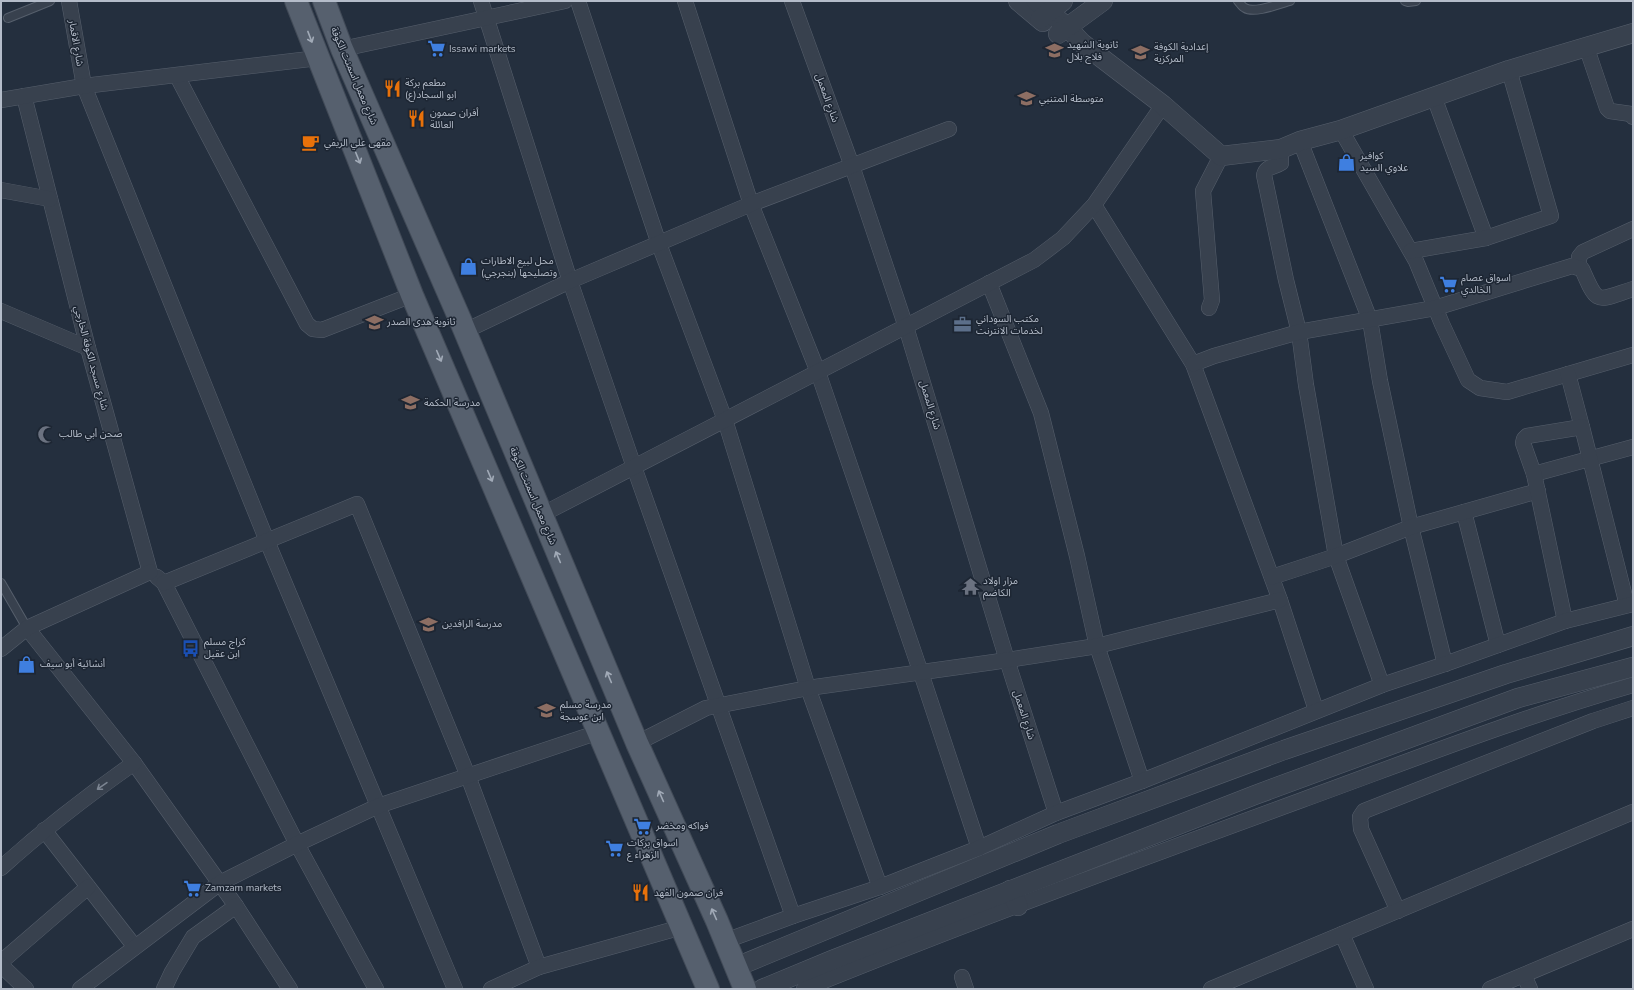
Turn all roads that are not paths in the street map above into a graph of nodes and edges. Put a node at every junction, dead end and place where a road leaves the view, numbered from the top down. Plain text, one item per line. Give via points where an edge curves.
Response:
1 (50, 1) edge
2 (69, 1) edge
3 (296, 1) edge
4 (324, 1) edge
5 (482, 1) edge
6 (565, 1) edge
7 (578, 1) edge
8 (685, 1) edge
9 (792, 1) edge
10 (1018, 1) edge
11 (1103, 1) edge
12 (1238, 1) edge
13 (1290, 1) edge
14 (1405, 1) edge
15 (1416, 1) edge
16 (1047, 8) edge
17 (8, 18) dead end
18 (486, 18) junction
19 (1063, 30) junction
20 (1633, 33) edge
21 (1586, 46) junction
22 (342, 49) junction
23 (318, 58) junction
24 (1508, 70) junction
25 (177, 76) junction
26 (84, 86) junction
27 (24, 96) junction
28 (1434, 97) junction
29 (1, 100) edge
30 (1163, 105) junction
31 (1633, 117) edge
32 (949, 129) dead end
33 (1341, 130) junction
34 (1300, 141) junction
35 (1281, 149) junction
36 (1221, 156) junction
37 (852, 166) junction
38 (1, 190) edge
39 (50, 199) junction
40 (751, 204) junction
41 (1094, 206) junction
42 (1633, 229) edge
43 (1486, 238) junction
44 (659, 244) junction
45 (1411, 251) junction
46 (1579, 267) junction
47 (570, 281) junction
48 (988, 283) junction
49 (1633, 289) edge
50 (447, 290) junction
51 (414, 300) junction
52 (1209, 308) dead end
53 (1435, 308) junction
54 (1, 311) edge
55 (1370, 320) junction
56 (906, 327) junction
57 (463, 328) junction
58 (1299, 332) junction
59 (429, 335) junction
60 (88, 348) junction
61 (1633, 354) edge
62 (1192, 364) junction
63 (818, 372) junction
64 (1568, 374) junction
65 (725, 420) junction
66 (1582, 427) junction
67 (1633, 447) edge
68 (1590, 459) junction
69 (634, 467) junction
70 (1534, 474) junction
71 (1538, 491) junction
72 (1464, 512) junction
73 (541, 515) junction
74 (1411, 527) junction
75 (267, 541) junction
76 (1336, 556) junction
77 (150, 572) junction
78 (1272, 577) junction
79 (1, 583) edge
80 (164, 583) junction
81 (1280, 600) junction
82 (1630, 605) edge
83 (1564, 621) junction
84 (27, 628) junction
85 (1633, 636) edge
86 (1498, 645) junction
87 (1097, 646) junction
88 (1, 649) edge
89 (1007, 660) junction
90 (1445, 664) junction
91 (1633, 667) edge
92 (921, 673) junction
93 (1382, 685) junction
94 (1633, 685) edge
95 (808, 688) junction
96 (1419, 704) junction
97 (718, 706) junction
98 (1633, 708) edge
99 (1316, 710) junction
100 (1432, 730) junction
101 (599, 732) junction
102 (636, 743) junction
103 (134, 763) junction
104 (468, 776) junction
105 (1142, 781) junction
106 (378, 806) junction
107 (1633, 812) edge
108 (1056, 813) junction
109 (44, 830) junction
110 (297, 844) junction
111 (985, 852) junction
112 (1, 868) edge
113 (220, 883) junction
114 (88, 887) junction
115 (880, 887) junction
116 (1014, 898) junction
117 (236, 906) junction
118 (1398, 911) junction
119 (793, 916) junction
120 (682, 927) junction
121 (1633, 929) edge
122 (1342, 934) junction
123 (725, 941) junction
124 (135, 948) junction
125 (770, 953) junction
126 (1, 964) edge
127 (538, 967) junction
128 (736, 967) junction
129 (1524, 975) junction
130 (783, 980) junction
131 (26, 989) edge
132 (80, 989) edge
133 (164, 989) edge
134 (290, 989) edge
135 (376, 989) edge
136 (455, 989) edge
137 (492, 989) edge
138 (708, 989) edge
139 (745, 989) edge
140 (762, 989) edge
141 (804, 989) edge
142 (1210, 989) edge
143 (1366, 989) edge
144 (1490, 989) edge
145 (1530, 989) edge

1 - 17 lane
2 - 26 street, شارع الاقمار
3 -> 23 main road
4 - 22 main road, شارع معمل اسمنت الكوفة
5 - 18 street
6 - 18 street
7 - 44 street
8 - 40 street
9 - 37 street, شارع المعمل
10 - 16 street
11 - 19 street
12 - 13 lane via 1250,10
14 - 15 lane
16 - 19 street
18 - 22 street
18 - 47 street
19 - 30 street
20 - 21 street
21 - 24 street
21 - 31 street via 1607,108
22 - 50 main road, شارع معمل اسمنت الكوفة
23 - 25 street
23 -> 51 main road
24 - 28 street
24 - 43 street via 1551,216
25 - 26 street
25 - 51 street via 307,324 313,329 322,330
26 - 27 street
26 - 75 street, شارع الاقمار
27 - 29 street
27 - 39 street, شارع مسجد الكوفة الخارجي
28 - 33 street
28 - 43 street
30 - 36 street
30 - 41 street
32 - 37 street
33 - 34 street
33 - 45 street
34 - 35 street
34 - 55 street
35 - 36 street
35 - 58 street via 1281,163 1269,167 1264,175
36 - 52 street via 1203,191 1212,300
37 - 40 street
37 - 56 street, شارع المعمل
38 - 39 street
39 - 60 street, شارع مسجد الكوفة الخارجي
40 - 44 street
40 - 63 street
41 - 48 street via 1063,238 1034,260
41 - 62 street
42 - 46 street via 1583,252
43 - 45 street
44 - 47 street
44 - 65 street
45 - 53 street
46 - 49 street via 1598,298 1604,299
46 - 53 street via 1572,266
47 - 57 street
47 - 69 street
48 - 56 street
48 - 87 street via 1041,413
50 - 51 main road via 442,299 430,306
50 - 57 main road, شارع معمل اسمنت الكوفة
51 - 59 main road
53 - 55 street
53 - 64 street via 1468,380 1480,388 1507,392
54 - 60 street
55 - 58 street
55 - 74 street via 1380,381
56 - 63 street
56 - 89 street, شارع المعمل
57 - 59 main road via 452,321 446,322 434,328
57 - 73 main road, شارع معمل اسمنت الكوفة
58 - 62 street
58 - 76 street
59 -> 101 main road
60 - 77 street, شارع مسجد الكوفة الخارجي
61 - 64 street
62 - 78 street
63 - 65 street
63 - 92 street
64 - 66 street
65 - 69 street
65 - 95 street
66 - 68 street
66 - 70 street via 1527,436 1524,443
67 - 68 street
68 - 70 street
68 - 82 street
69 - 73 street
69 - 97 street
70 - 71 street
71 - 72 street
71 - 83 street
72 - 74 street
72 - 86 street
102 -> 73 main road, شارع معمل اسمنت الكوفة
74 - 76 street
74 - 90 street
75 - 80 street
75 - 104 street via 357,504
75 - 106 street, شارع الاقمار
76 - 78 street
76 - 93 street
77 - 80 street
77 - 84 street
78 - 81 street
79 - 84 lane
80 - 110 street
81 - 87 street
81 - 99 street
82 - 83 street
83 - 86 street
84 - 88 street
84 - 103 street
85 - 96 street via 1506,674
86 - 90 street
87 - 89 street
87 - 105 street
89 - 92 street
89 - 108 street, شارع المعمل
90 - 93 street
91 - 100 street via 1518,698
92 - 95 street
92 - 111 street
93 - 99 street
94 - 116 street via 1519,721 1164,850
95 - 97 street
95 - 115 street
96 - 100 street
96 - 111 street via 1284,750 1065,831
97 - 102 street via 706,708
97 - 119 street
98 - 118 street via 1364,811 1360,817 1361,829
99 - 105 street
100 - 116 street via 1255,795
101 - 104 street
101 - 120 main road
123 -> 102 main road, شارع معمل اسمنت الكوفة
103 -> 109 street
103 - 113 street
104 - 106 street
104 - 127 street
105 - 108 street
106 - 110 street
106 - 136 street, شارع الاقمار
107 - 118 street
108 - 111 street
109 - 112 street
109 - 114 street
110 - 113 street
110 - 135 street
111 - 115 street
111 - 125 street
113 - 117 street
113 - 124 street
114 - 124 street
114 - 126 street
115 - 119 street
116 - 130 street via 832,960
116 - 141 street
117 - 133 street via 194,938
117 - 134 street
118 - 122 street
119 - 123 street
120 - 127 street
120 - 138 main road
121 - 129 street
122 - 142 street
122 - 143 street
123 - 128 main road, شارع معمل اسمنت الكوفة
124 - 132 street
125 - 128 street
125 - 130 street
126 - 131 street
127 - 137 street
128 - 139 main road, شارع معمل اسمنت الكوفة
129 - 144 street
129 - 145 street
130 - 140 street

